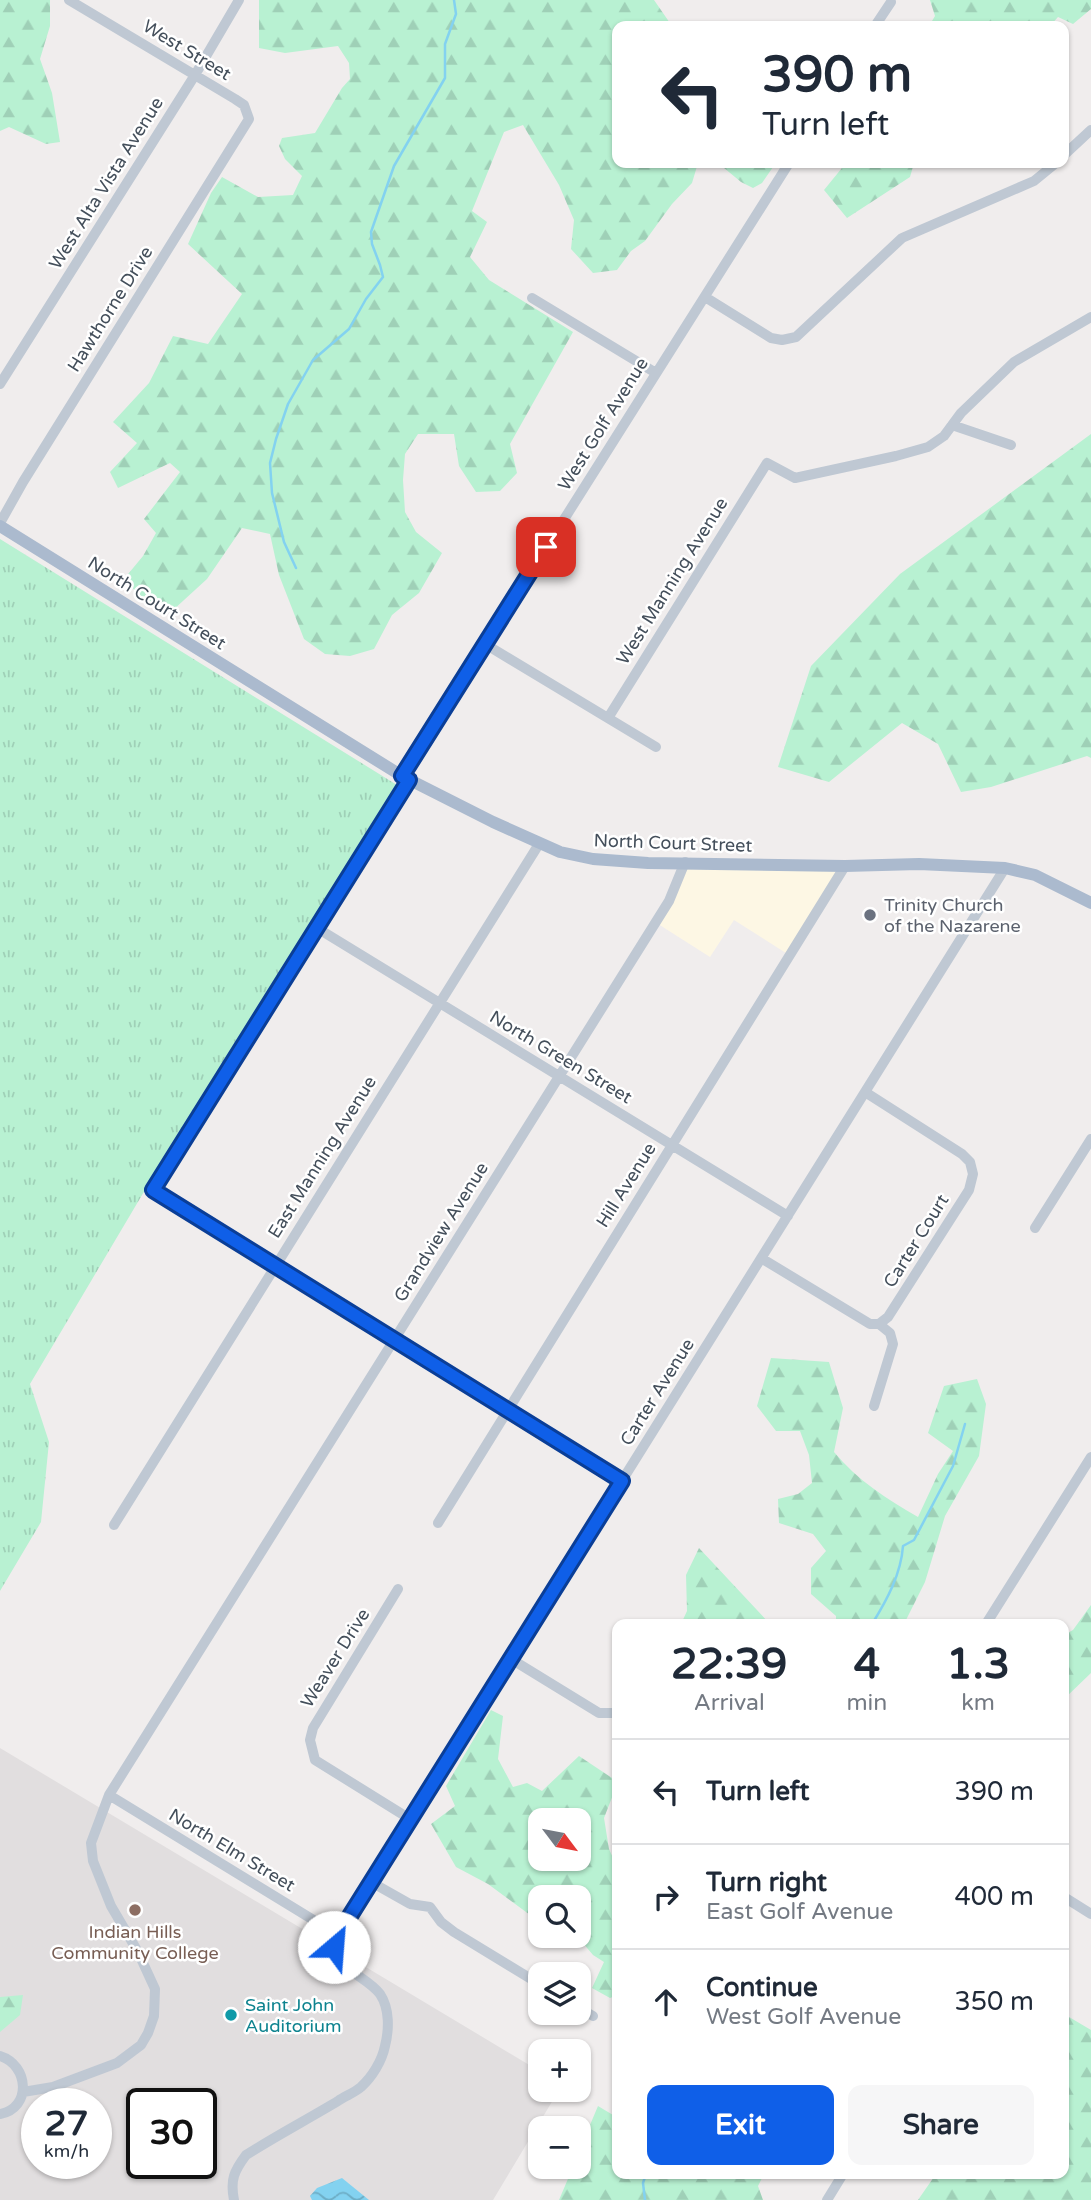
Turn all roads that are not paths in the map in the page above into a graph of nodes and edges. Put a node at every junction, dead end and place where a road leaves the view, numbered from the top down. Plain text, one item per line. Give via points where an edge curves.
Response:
1 (239, 0) edge
2 (76, 2) edge
3 (891, 2) dead end
4 (878, 21) edge
5 (195, 75) junction
6 (247, 113) joint
7 (1091, 130) edge
8 (1069, 150) edge
9 (786, 168) edge
10 (1050, 168) edge
11 (705, 297) junction
12 (532, 298) dead end
13 (1091, 317) edge
14 (656, 373) junction
15 (0, 384) edge
16 (952, 425) junction
17 (1011, 445) dead end
18 (0, 525) edge
19 (485, 644) junction
20 (608, 718) junction
21 (656, 747) dead end
22 (405, 778) junction
23 (538, 844) junction
24 (685, 862) junction
25 (845, 866) junction
26 (1005, 868) junction
27 (1091, 903) edge
28 (317, 928) junction
29 (439, 1003) junction
30 (559, 1076) junction
31 (865, 1092) junction
32 (1091, 1139) edge
33 (672, 1145) junction
34 (788, 1216) junction
35 (1035, 1228) dead end
36 (761, 1258) junction
37 (275, 1266) junction
38 (879, 1324) junction
39 (394, 1340) junction
40 (874, 1406) dead end
41 (508, 1410) junction
42 (1091, 1457) edge
43 (622, 1481) junction
44 (438, 1523) dead end
45 (114, 1525) dead end
46 (398, 1589) dead end
47 (989, 1619) edge
48 (511, 1658) junction
49 (612, 1713) edge
50 (109, 1795) junction
51 (410, 1819) junction
52 (371, 1882) junction
53 (1069, 1900) edge
54 (1091, 1914) edge
55 (338, 1935) junction
56 (528, 1977) edge
57 (0, 2056) edge
58 (23, 2088) edge
59 (47, 2088) edge
60 (21, 2096) edge
61 (0, 2114) edge
62 (840, 2179) edge
63 (234, 2200) edge
64 (827, 2200) edge

1 - 5 street, West Alta Vista Avenue
2 - 5 street, West Street
3 - 4 street
5 - 6 street, West Street via 244,105
5 - 15 street, West Alta Vista Avenue
6 - 18 street, Hawthorne Drive via 249,119
7 - 8 street
9 - 11 street, West Golf Avenue
10 - 11 street via 1034,181 902,238 796,337 771,338
11 - 14 street, West Golf Avenue
12 - 14 street
13 - 16 street via 1014,362
14 - 19 street, West Golf Avenue
16 - 17 street
16 - 20 street, West Manning Avenue via 928,447 795,478 767,463
18 - 22 main road, North Court Street
19 - 20 street
19 - 22 street, West Golf Avenue
20 - 21 street
22 - 23 main road, North Court Street
22 - 28 street, West Golf Avenue
23 - 24 main road, North Court Street via 593,859
23 - 29 street, East Manning Avenue
24 - 25 main road, North Court Street
24 - 30 street, Grandview Avenue via 669,901
25 - 26 main road, North Court Street
25 - 33 street, Hill Avenue
26 - 27 main road, North Court Street via 1035,875
26 - 31 street, Carter Avenue
28 - 29 street, North Green Street
28 - 37 street, West Golf Avenue via 153,1190
29 - 30 street, North Green Street
29 - 37 street, East Manning Avenue
30 - 33 street, North Green Street
30 - 39 street, Grandview Avenue
31 - 34 street, Carter Avenue
31 - 38 street, Carter Court via 962,1154 970,1161 973,1174 969,1190 919,1270
32 - 35 street
33 - 34 street, North Green Street
33 - 41 street, Hill Avenue
34 - 36 street, Carter Avenue
36 - 38 street via 870,1324
36 - 43 street, Carter Avenue
37 - 39 street
37 - 45 street, East Manning Avenue
38 - 40 street via 890,1333 893,1344
39 - 41 street
39 - 50 street, Grandview Avenue
41 - 43 street
41 - 44 street, Hill Avenue
42 - 47 street
43 - 48 street, Carter Avenue
46 - 51 street, Weaver Drive via 310,1740 315,1760
48 - 49 street via 599,1713
48 - 51 street, Carter Avenue
50 - 55 street, North Elm Street
50 - 59 street, Grandview Avenue via 91,1843 93,1861 155,1989 154,2016 141,2045 117,2063
51 - 52 street, Carter Avenue
52 - 55 street, Carter Avenue
52 - 56 street via 410,1904 430,1907 454,1932
53 - 54 street
55 - 63 street via 334,1952 380,1995 387,2014 379,2063 360,2088 246,2155 231,2180
57 - 58 street via 16,2065
60 - 61 street via 17,2105
62 - 64 street

